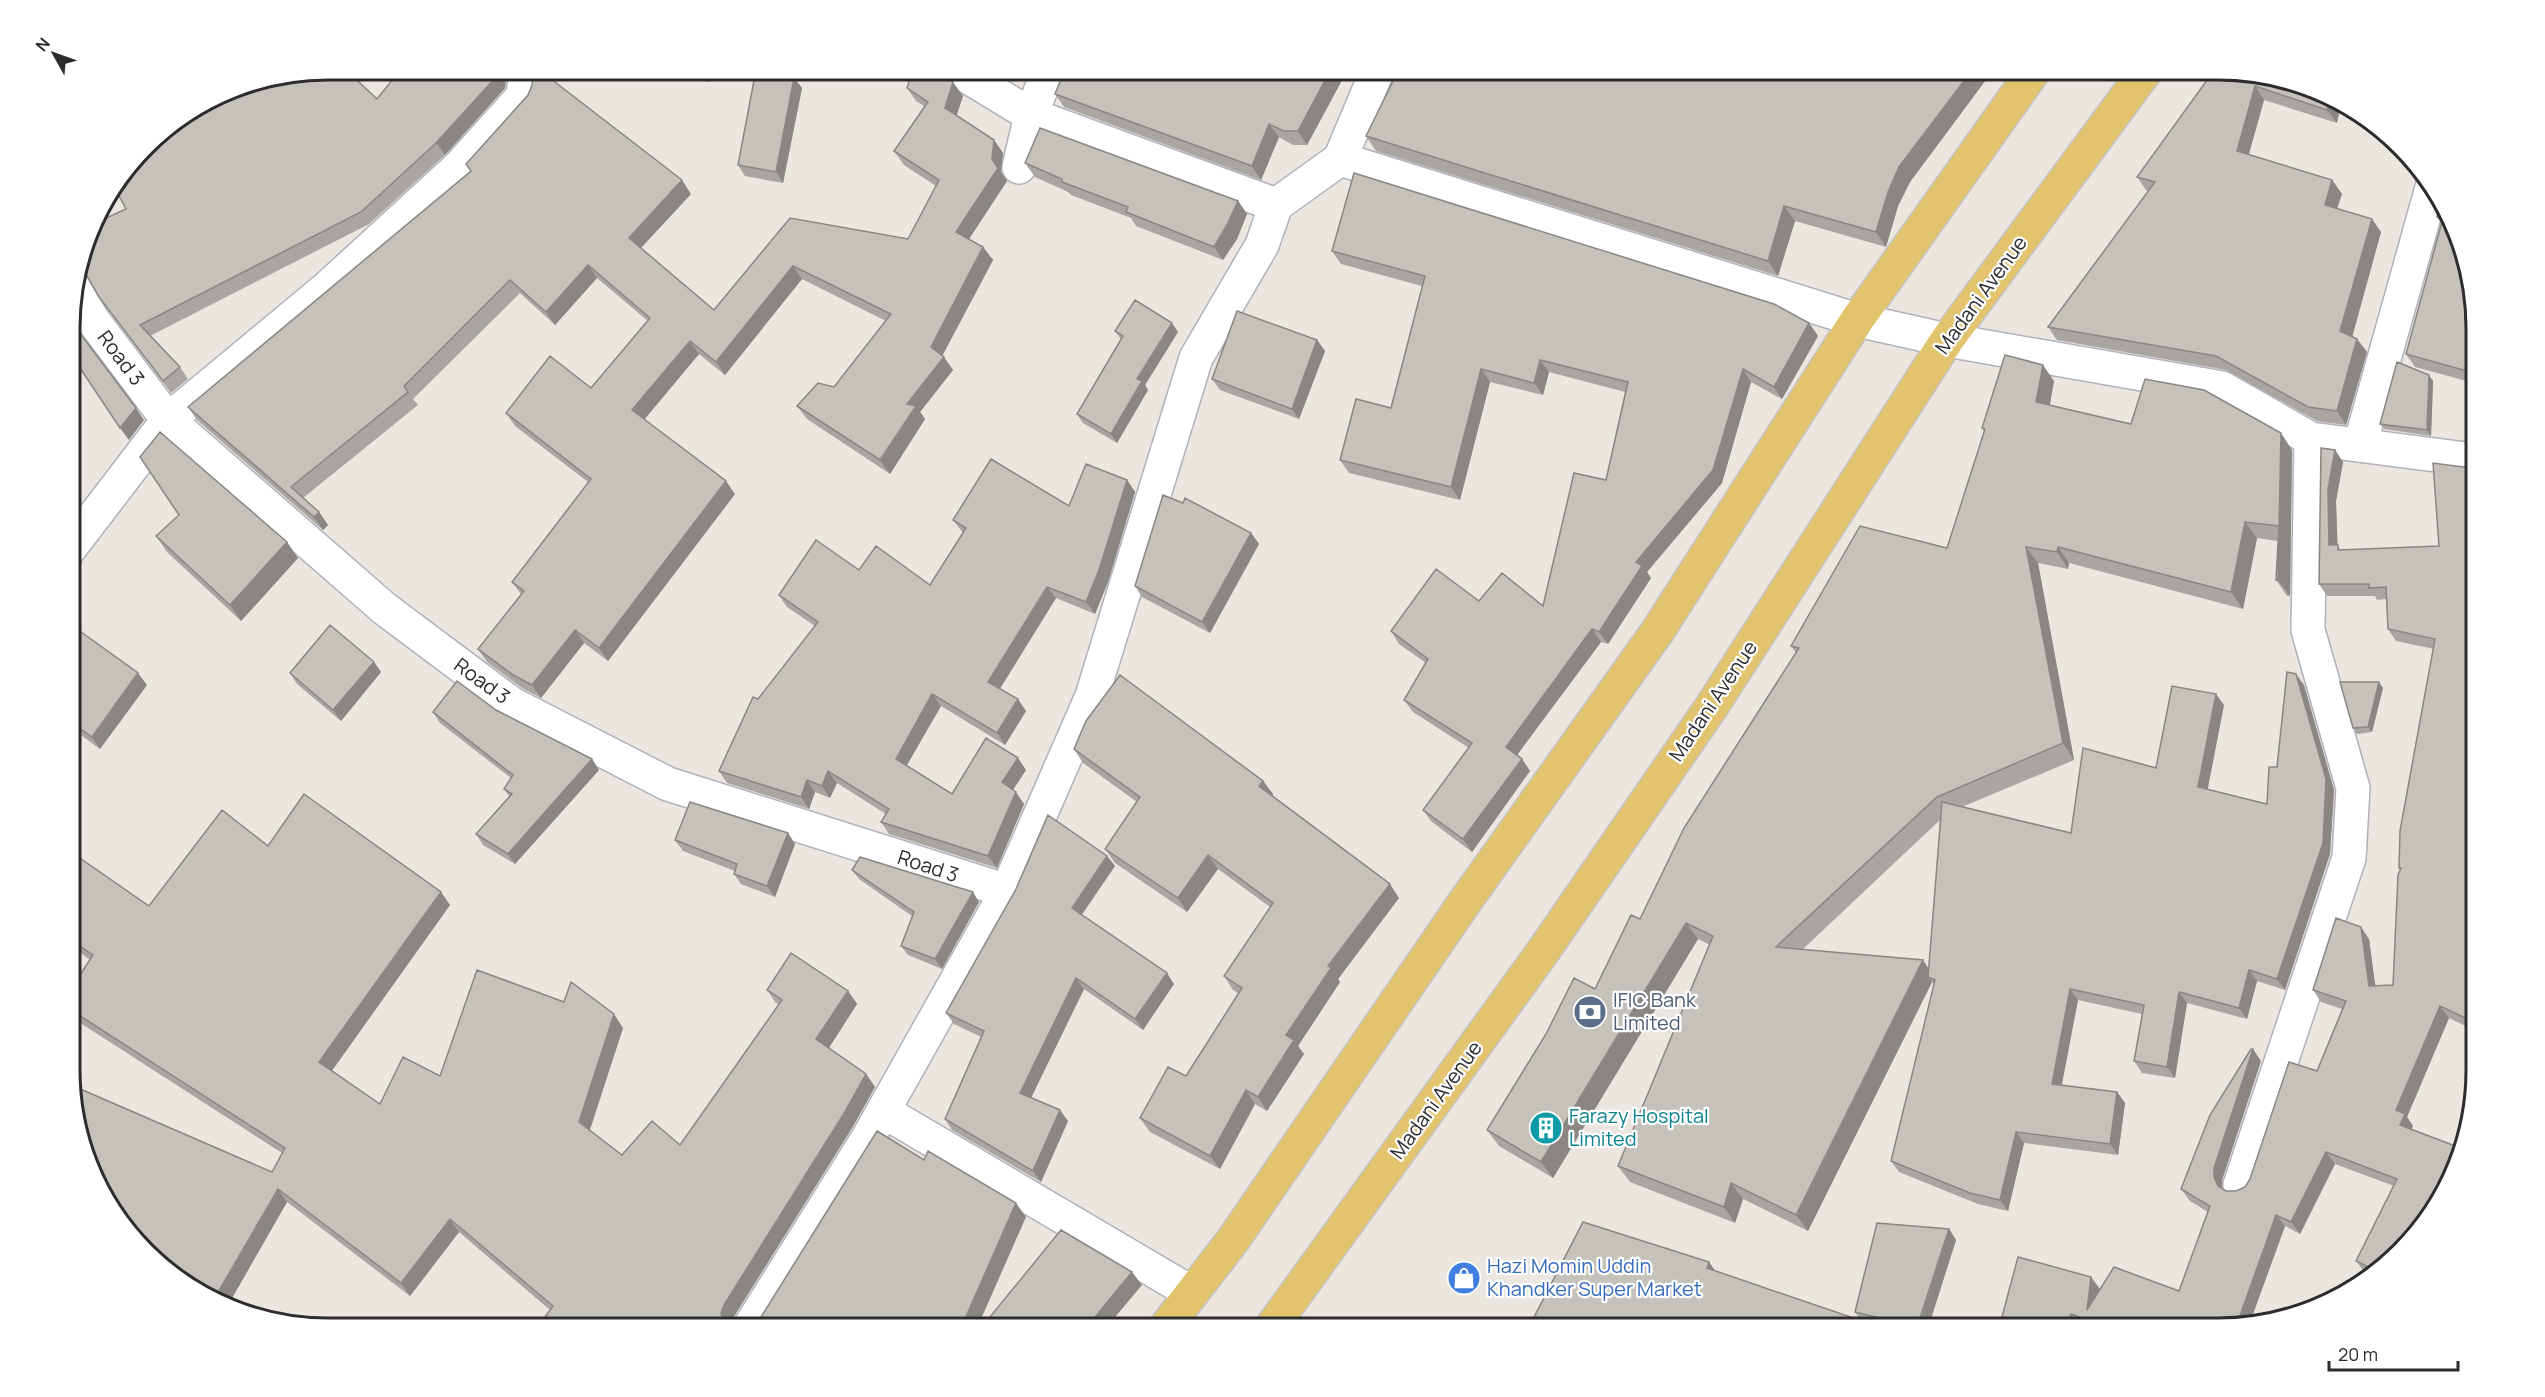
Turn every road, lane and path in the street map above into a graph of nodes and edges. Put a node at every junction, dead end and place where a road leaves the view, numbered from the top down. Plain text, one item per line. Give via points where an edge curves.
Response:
1 (525, 80) edge
2 (973, 80) edge
3 (1045, 80) edge
4 (1373, 80) edge
5 (2027, 80) edge
6 (2139, 80) edge
7 (1031, 115) junction
8 (1340, 159) junction
9 (1019, 167) dead end
10 (2429, 198) edge
11 (1276, 205) junction
12 (81, 300) edge
13 (1857, 320) junction
14 (1947, 340) junction
15 (168, 420) junction
16 (2311, 440) junction
17 (2360, 445) junction
18 (2466, 459) edge
19 (80, 535) edge
20 (1007, 891) junction
21 (883, 1111) junction
22 (2240, 1185) dead end
23 (1192, 1293) junction
24 (755, 1318) edge
25 (1173, 1318) edge
26 (1278, 1318) edge

1 - 15 street via 523,96 458,168 327,288
2 - 7 street
3 - 7 street
4 - 8 street
5 - 13 main road
6 - 14 main road, Madani Avenue
7 - 9 street
7 - 11 street
8 - 11 street
8 - 13 street
10 - 17 street
11 - 20 street via 1262,245 1196,358 1092,696
12 - 15 street, Road 3
13 - 14 street
13 - 23 main road via 1657,632 1464,903 1233,1240
14 - 16 street via 2222,388
14 - 26 main road, Madani Avenue via 1712,706 1544,950
15 - 19 street
15 - 20 street, Road 3 via 385,609 512,704 668,784
16 - 17 street
16 - 22 street via 2308,630 2353,788 2349,858
17 - 18 street
20 - 21 street
21 - 23 street
21 - 24 street
23 - 25 main road

